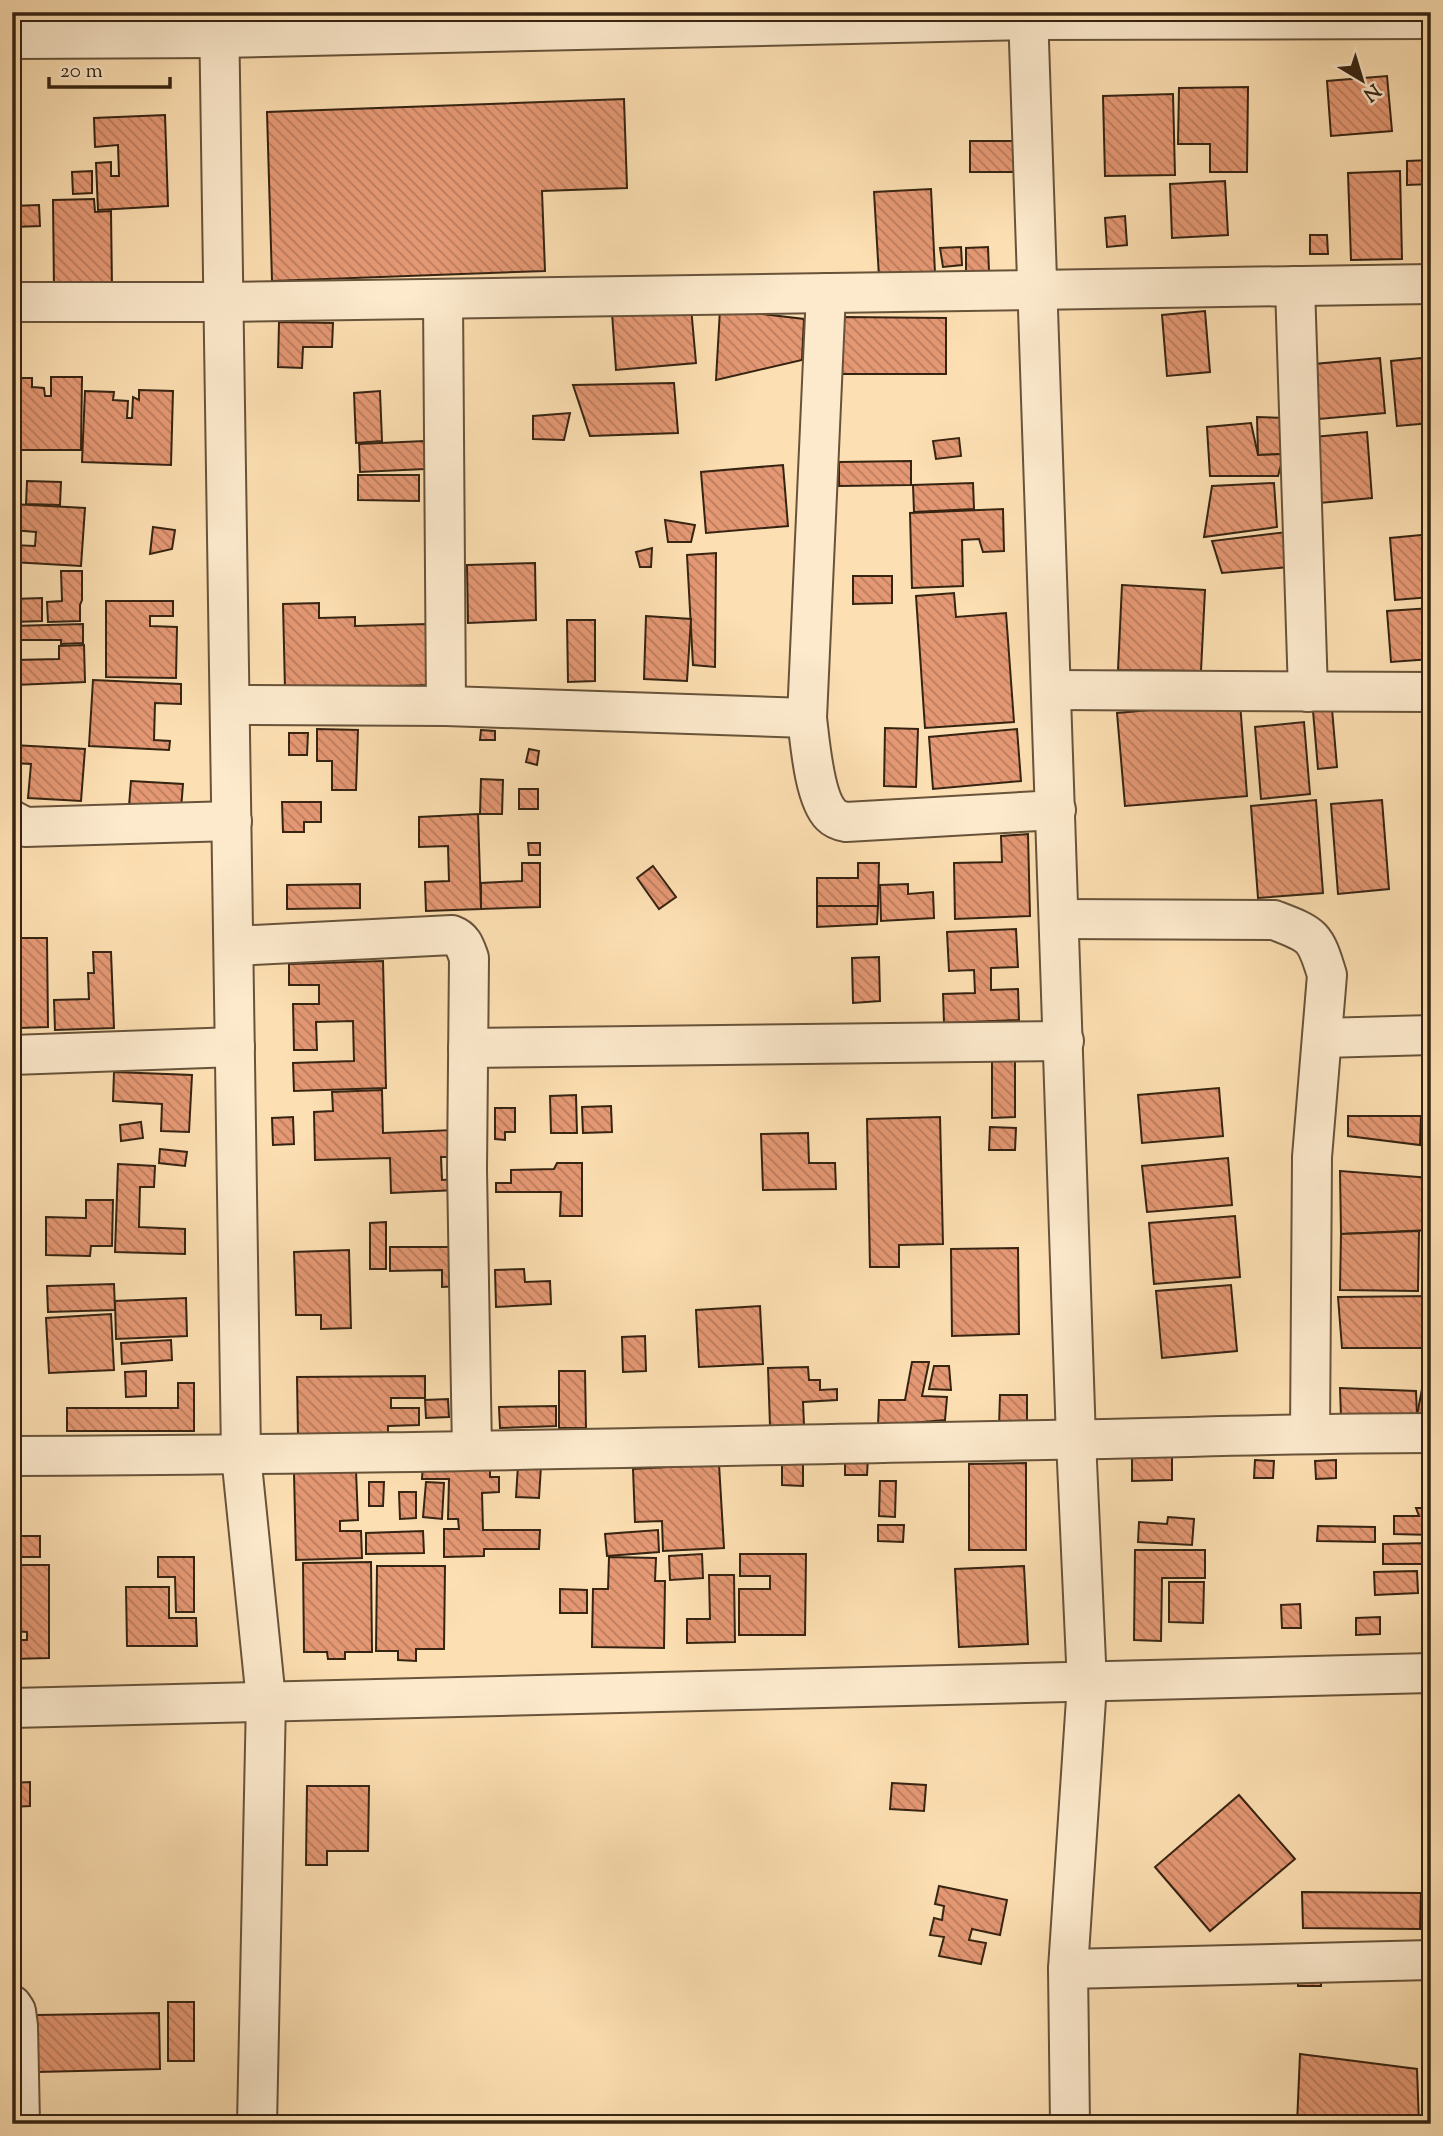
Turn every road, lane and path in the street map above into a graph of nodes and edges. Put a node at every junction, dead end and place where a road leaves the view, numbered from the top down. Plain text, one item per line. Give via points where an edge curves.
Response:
1 (1028, 16) edge
2 (1431, 19) edge
3 (219, 25) edge
4 (12, 39) edge
5 (1431, 284) edge
6 (1295, 286) junction
7 (1038, 290) junction
8 (826, 293) junction
9 (443, 299) junction
10 (12, 302) edge
11 (224, 302) junction
12 (1052, 690) junction
13 (1308, 692) junction
14 (1431, 692) edge
15 (230, 705) junction
16 (446, 706) junction
17 (807, 718) junction
18 (1056, 810) junction
19 (12, 820) edge
20 (232, 821) junction
21 (1060, 919) junction
22 (234, 946) junction
23 (1431, 1035) edge
24 (1322, 1038) junction
25 (1064, 1041) junction
26 (235, 1046) junction
27 (468, 1048) junction
28 (12, 1055) edge
29 (1310, 1433) junction
30 (1431, 1433) edge
31 (1076, 1440) junction
32 (472, 1450) junction
33 (241, 1455) junction
34 (12, 1456) edge
35 (1431, 1673) edge
36 (1087, 1684) junction
37 (266, 1700) junction
38 (12, 1708) edge
39 (1431, 1960) edge
40 (1068, 1969) junction
41 (12, 2005) edge
42 (20, 2124) edge
43 (257, 2124) edge
44 (1070, 2124) edge

1 - 2 street
1 - 3 street
1 - 7 street
3 - 4 street
3 - 11 street
5 - 6 street
6 - 7 street
6 - 13 street
7 - 8 street
7 - 12 street
8 - 9 street
8 - 17 street
9 - 11 street
9 - 16 street
10 - 11 street
11 - 15 street
12 - 13 street
12 - 18 street
13 - 14 street
15 - 16 street
15 - 20 street
16 - 17 street
17 - 18 street via 817,786 836,819
18 - 21 street
19 - 20 street via 25,827
20 - 22 street
21 - 24 street via 1274,920 1306,932 1319,947 1327,975
21 - 25 street
22 - 26 street
22 - 27 street via 459,938 469,958
23 - 24 street
24 - 29 street via 1312,1157
25 - 27 street
25 - 31 street
26 - 28 street
26 - 33 street
27 - 32 street
29 - 30 street
29 - 31 street
31 - 32 street
31 - 36 street
32 - 33 street
33 - 34 street
33 - 37 street
35 - 36 street
36 - 37 street
36 - 40 street
37 - 38 street
37 - 43 street
39 - 40 street
40 - 44 street
41 - 42 street via 18,2026

